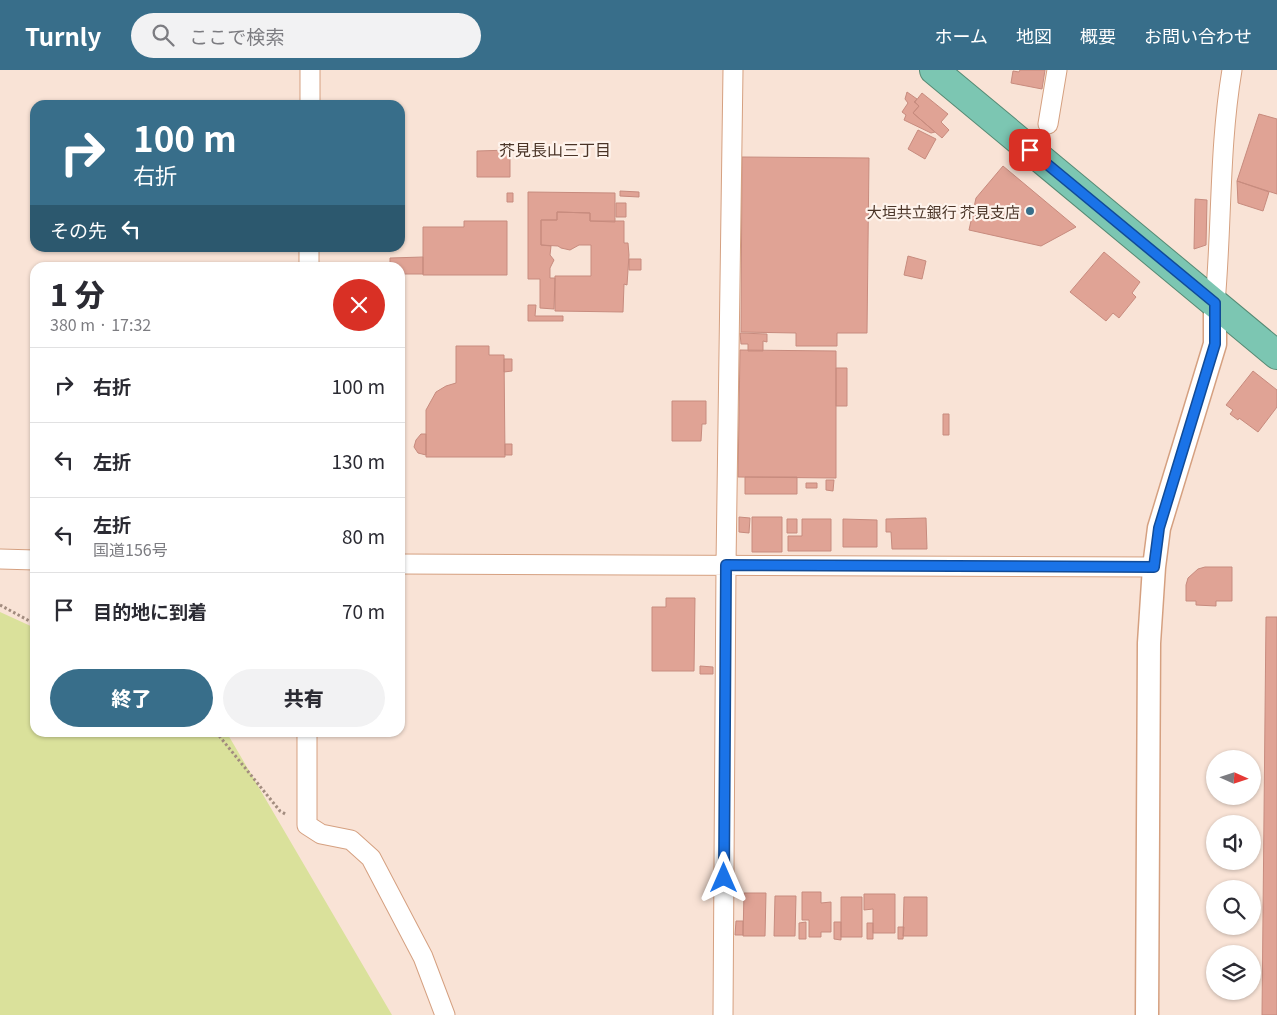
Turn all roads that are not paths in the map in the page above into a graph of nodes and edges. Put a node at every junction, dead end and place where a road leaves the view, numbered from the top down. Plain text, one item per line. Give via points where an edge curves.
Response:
1 (310, 70) edge
2 (733, 70) edge
3 (934, 70) edge
4 (1057, 70) edge
5 (1232, 70) edge
6 (310, 100) edge
7 (1048, 124) dead end
8 (1215, 303) junction
9 (1277, 355) edge
10 (0, 559) edge
11 (30, 560) edge
12 (405, 564) edge
13 (726, 565) junction
14 (1154, 567) junction
15 (307, 737) edge
16 (445, 1015) edge
17 (723, 1015) edge
18 (1147, 1015) edge

1 - 6 street
2 - 13 street
3 - 8 highway
4 - 7 street
5 - 8 street via 1223,137
8 - 9 highway
8 - 14 street via 1215,344 1159,528
10 - 11 street
12 - 13 street
13 - 14 street
13 - 17 street
14 - 18 street via 1149,643
15 - 16 street via 307,825 321,834 351,840 371,858 423,957

